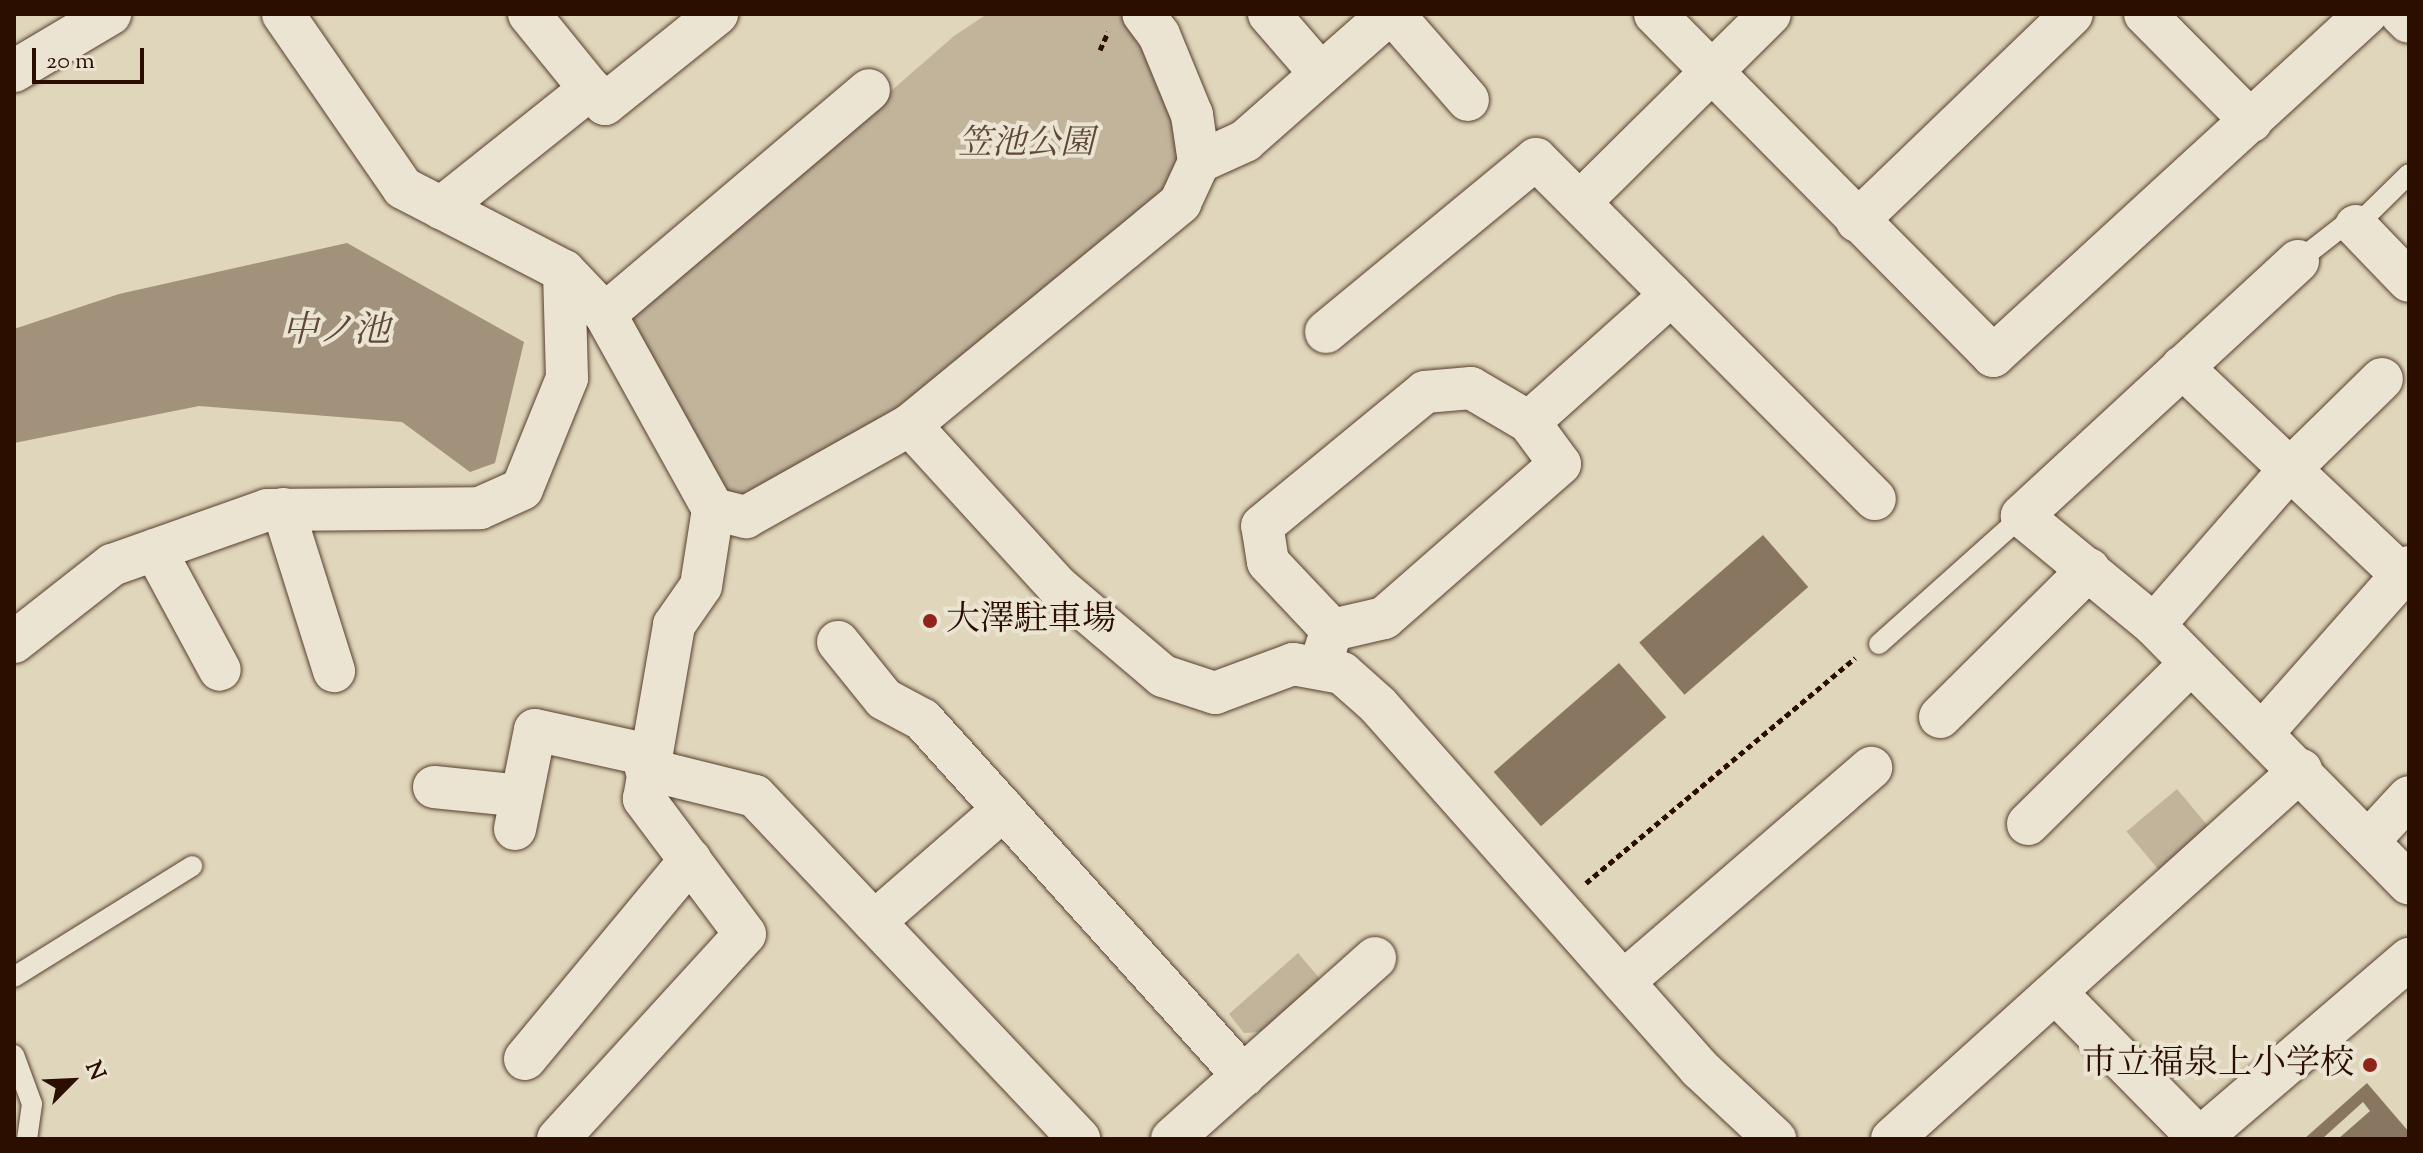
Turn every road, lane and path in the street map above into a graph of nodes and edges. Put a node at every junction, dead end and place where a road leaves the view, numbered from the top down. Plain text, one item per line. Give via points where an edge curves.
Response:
1 (110, 14) edge
2 (283, 14) edge
3 (529, 14) edge
4 (717, 14) edge
5 (1143, 14) edge
6 (1269, 14) edge
7 (1391, 14) edge
8 (1655, 14) edge
9 (1770, 14) edge
10 (2072, 14) edge
11 (2145, 14) edge
12 (2366, 14) edge
13 (2401, 14) edge
14 (2409, 22) edge
15 (14, 71) edge
16 (1710, 73) junction
17 (1321, 74) junction
18 (590, 89) junction
19 (869, 90) dead end
20 (1468, 100) dead end
21 (2251, 121) junction
22 (1199, 162) junction
23 (2409, 174) edge
24 (1580, 202) junction
25 (441, 208) junction
26 (1857, 221) junction
27 (2356, 226) junction
28 (2298, 261) joint
29 (564, 271) junction
30 (2409, 281) edge
31 (1671, 295) junction
32 (605, 314) junction
33 (1326, 332) dead end
34 (2182, 367) junction
35 (2382, 379) dead end
36 (1529, 422) junction
37 (910, 425) junction
38 (2289, 470) junction
39 (1875, 499) dead end
40 (283, 509) junction
41 (713, 509) junction
42 (2022, 516) junction
43 (155, 550) junction
44 (2089, 569) junction
45 (2404, 581) edge
46 (2154, 625) junction
47 (14, 642) edge
48 (838, 642) dead end
49 (1879, 644) joint
50 (1326, 648) junction
51 (2190, 664) junction
52 (220, 670) dead end
53 (334, 671) dead end
54 (1940, 717) dead end
55 (2264, 731) junction
56 (647, 762) junction
57 (1873, 770) dead end
58 (2301, 770) junction
59 (434, 787) dead end
60 (2409, 797) edge
61 (1004, 809) junction
62 (2028, 824) dead end
63 (2370, 839) junction
64 (690, 860) junction
65 (192, 866) dead end
66 (2409, 884) edge
67 (1561, 911) junction
68 (874, 922) junction
69 (1375, 958) dead end
70 (2409, 959) edge
71 (14, 977) edge
72 (1623, 982) junction
73 (2056, 993) junction
74 (14, 1055) edge
75 (525, 1059) dead end
76 (1243, 1076) junction
77 (27, 1139) edge
78 (558, 1139) edge
79 (1079, 1139) edge
80 (1172, 1139) edge
81 (1775, 1139) edge
82 (1892, 1139) edge
83 (2199, 1139) edge

1 - 15 street
2 - 25 street via 403,188
3 - 18 street
4 - 18 street via 605,104
5 - 22 street via 1159,35 1192,115
6 - 17 street
7 - 17 street
7 - 20 street
8 - 16 street
9 - 16 street
10 - 26 street
11 - 21 street
12 - 21 street
13 - 14 street
16 - 24 street
16 - 26 street
17 - 22 street via 1245,141
18 - 25 street
19 - 32 street
21 - 26 street via 2004,368
22 - 37 street via 1180,203
23 - 27 lane
24 - 31 street
24 - 33 street via 1536,159
25 - 29 street
27 - 28 lane via 2343,226
27 - 30 street
28 - 34 street
29 - 32 street
29 - 40 street via 567,378 522,489 480,508
31 - 36 street
31 - 39 street
32 - 41 street
34 - 38 street
34 - 42 street
35 - 38 street
36 - 50 street via 1560,464 1384,618
36 - 50 street via 1471,388 1425,392 1262,526 1268,562
37 - 41 street via 746,517
37 - 50 street via 1057,586 1163,676 1215,693
38 - 45 street
38 - 46 street
40 - 43 street
40 - 53 street
41 - 56 street via 701,586 674,625
42 - 44 street
42 - 49 lane
43 - 47 street via 112,565
43 - 52 street
44 - 46 street
44 - 54 street
45 - 55 street
46 - 51 street
48 - 61 street via 884,699 923,720
49 - 67 path via 1870,645 1578,889
50 - 67 street via 1342,673 1378,705
51 - 55 street
51 - 62 street
55 - 58 street
56 - 59 street via 535,730 519,812
56 - 64 street via 644,799
56 - 68 street via 755,796
57 - 72 street
58 - 63 street
58 - 73 street
60 - 63 street
61 - 68 street
61 - 76 street
63 - 66 street
64 - 75 street
64 - 78 street via 745,934
65 - 71 lane
67 - 72 street
68 - 79 street
69 - 76 street
70 - 83 street
72 - 81 street via 1700,1069
73 - 82 street
73 - 83 street
74 - 77 lane via 32,1104
76 - 80 street

